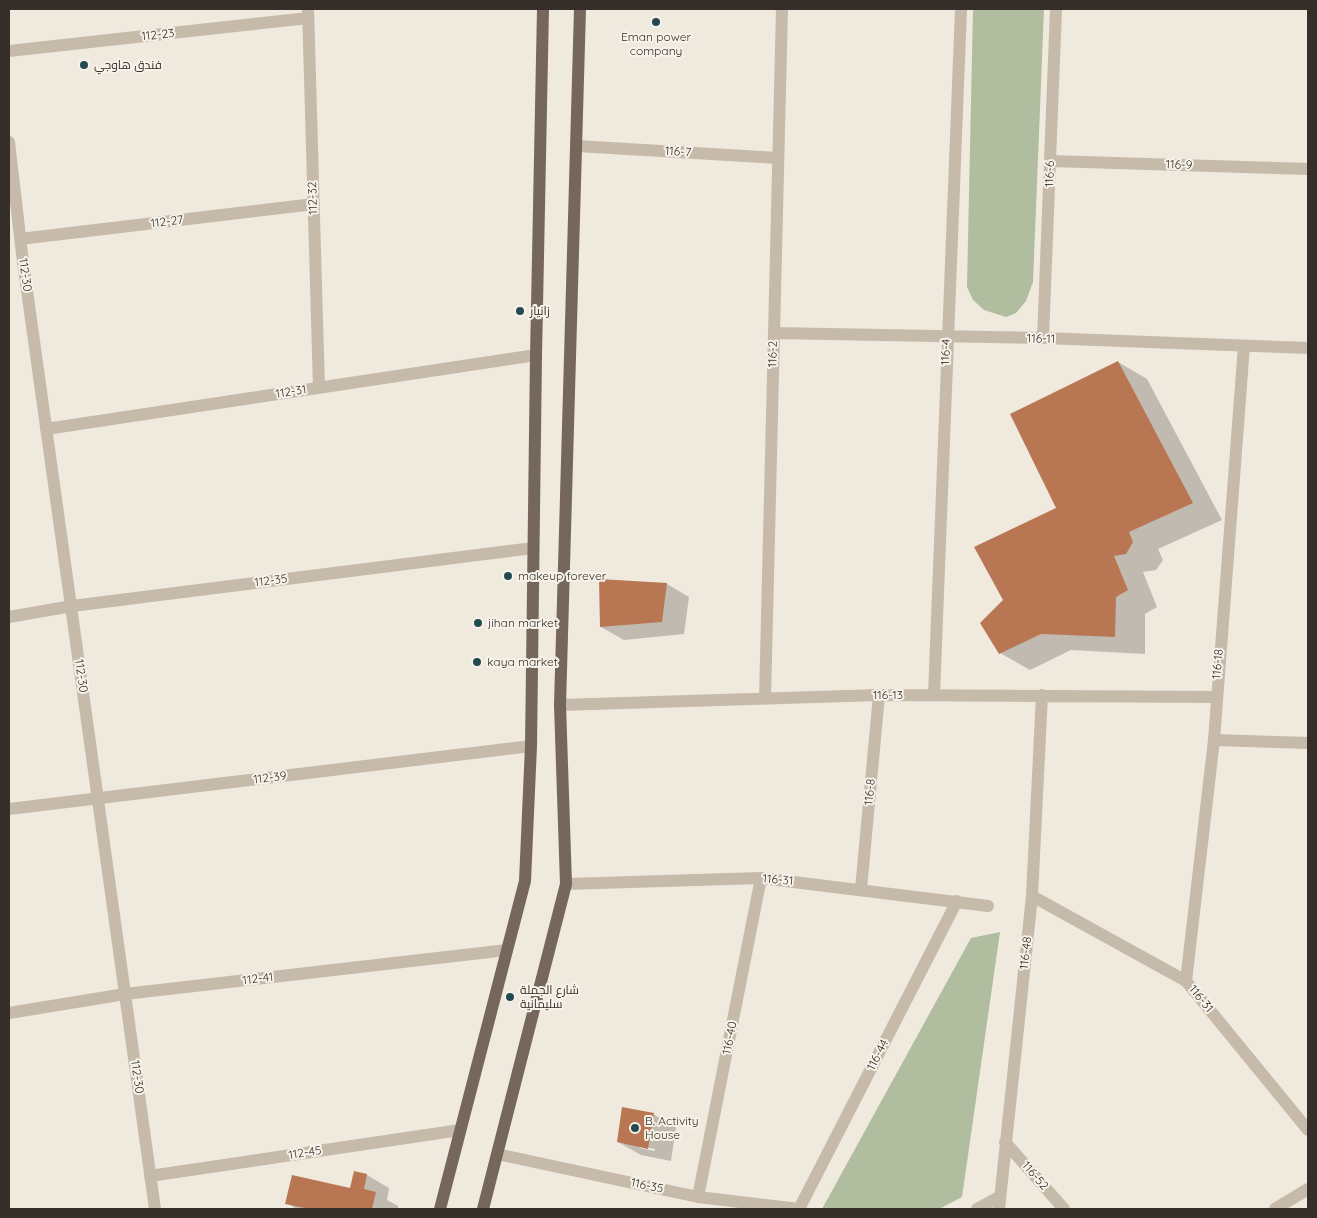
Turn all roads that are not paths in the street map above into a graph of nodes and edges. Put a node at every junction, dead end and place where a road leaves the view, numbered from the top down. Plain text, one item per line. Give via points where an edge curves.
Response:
1 (543, 9) edge
2 (580, 9) edge
3 (782, 9) edge
4 (961, 9) edge
5 (1056, 9) edge
6 (308, 13) edge
7 (9, 52) edge
8 (9, 142) edge
9 (577, 146) junction
10 (778, 158) junction
11 (1051, 161) junction
12 (1308, 169) edge
13 (314, 204) junction
14 (13, 224) edge
15 (20, 239) junction
16 (774, 333) junction
17 (947, 338) junction
18 (1044, 338) junction
19 (1244, 346) junction
20 (1308, 348) edge
21 (536, 355) junction
22 (319, 388) junction
23 (46, 429) junction
24 (534, 548) junction
25 (72, 606) junction
26 (9, 617) edge
27 (879, 695) junction
28 (934, 695) junction
29 (1042, 695) junction
30 (1216, 697) junction
31 (765, 698) junction
32 (560, 705) junction
33 (1214, 740) junction
34 (1308, 743) edge
35 (531, 746) junction
36 (98, 798) junction
37 (9, 809) edge
38 (761, 878) junction
39 (566, 884) junction
40 (861, 889) junction
41 (1032, 896) junction
42 (957, 901) junction
43 (988, 906) dead end
44 (507, 950) junction
45 (1186, 980) junction
46 (126, 994) junction
47 (9, 1012) edge
48 (460, 1130) junction
49 (1308, 1130) edge
50 (1005, 1142) junction
51 (497, 1154) junction
52 (150, 1176) junction
53 (1308, 1189) edge
54 (698, 1197) junction
55 (999, 1203) edge
56 (155, 1209) edge
57 (440, 1209) edge
58 (483, 1209) edge
59 (799, 1209) edge
60 (976, 1209) edge
61 (1064, 1209) edge
62 (1275, 1209) edge

1 - 21 main road
2 - 9 main road
3 - 10 street, 116-2
4 - 17 street, 116-4
5 - 11 street, 116-6
6 - 7 street, 112-23
6 - 13 street, 112-32
8 - 14 street, 112-30
9 - 10 street, 116-7
9 - 32 main road
10 - 16 street, 116-2
11 - 12 street, 116-9
11 - 18 street, 116-6
13 - 15 street, 112-27
13 - 22 street, 112-32
14 - 15 street, 112-30
15 - 23 street, 112-30
16 - 17 street, 116-11
16 - 31 street, 116-2
17 - 18 street, 116-11
17 - 28 street, 116-4
18 - 19 street, 116-11
19 - 20 street, 116-11
19 - 30 street, 116-18
21 - 22 street, 112-31
21 - 24 main road
22 - 23 street, 112-31
23 - 25 street, 112-30
24 - 25 street, 112-35
24 - 35 main road
25 - 26 street, 112-35
25 - 36 street, 112-30
27 - 28 street, 116-13
27 - 31 street, 116-13
27 - 40 street, 116-8
28 - 29 street, 116-13
29 - 30 street, 116-13
29 - 41 street, 116-48
30 - 33 street, 116-18
31 - 32 street, 116-13
32 - 39 main road
33 - 34 street
33 - 45 street, 116-18
35 - 36 street, 112-39
35 - 44 main road via 525,881
36 - 37 street, 112-39
36 - 46 street, 112-30
38 - 39 street, 116-31
38 - 40 street, 116-31
38 - 54 street, 116-40
39 - 51 main road
40 - 42 street, 116-31
41 - 45 street, 116-31
41 - 50 street, 116-48
42 - 43 street, 116-31
42 - 59 street, 116-44
44 - 46 street, 112-41
44 - 48 main road
45 - 49 street, 116-31
46 - 47 street, 112-41
46 - 52 street, 112-30
48 - 52 street, 112-45
48 - 57 main road
50 - 55 street, 116-48
50 - 61 street, 116-52
51 - 54 street, 116-35
51 - 58 main road
52 - 56 street, 112-30
53 - 62 street
54 - 59 street, 116-35
55 - 60 street

